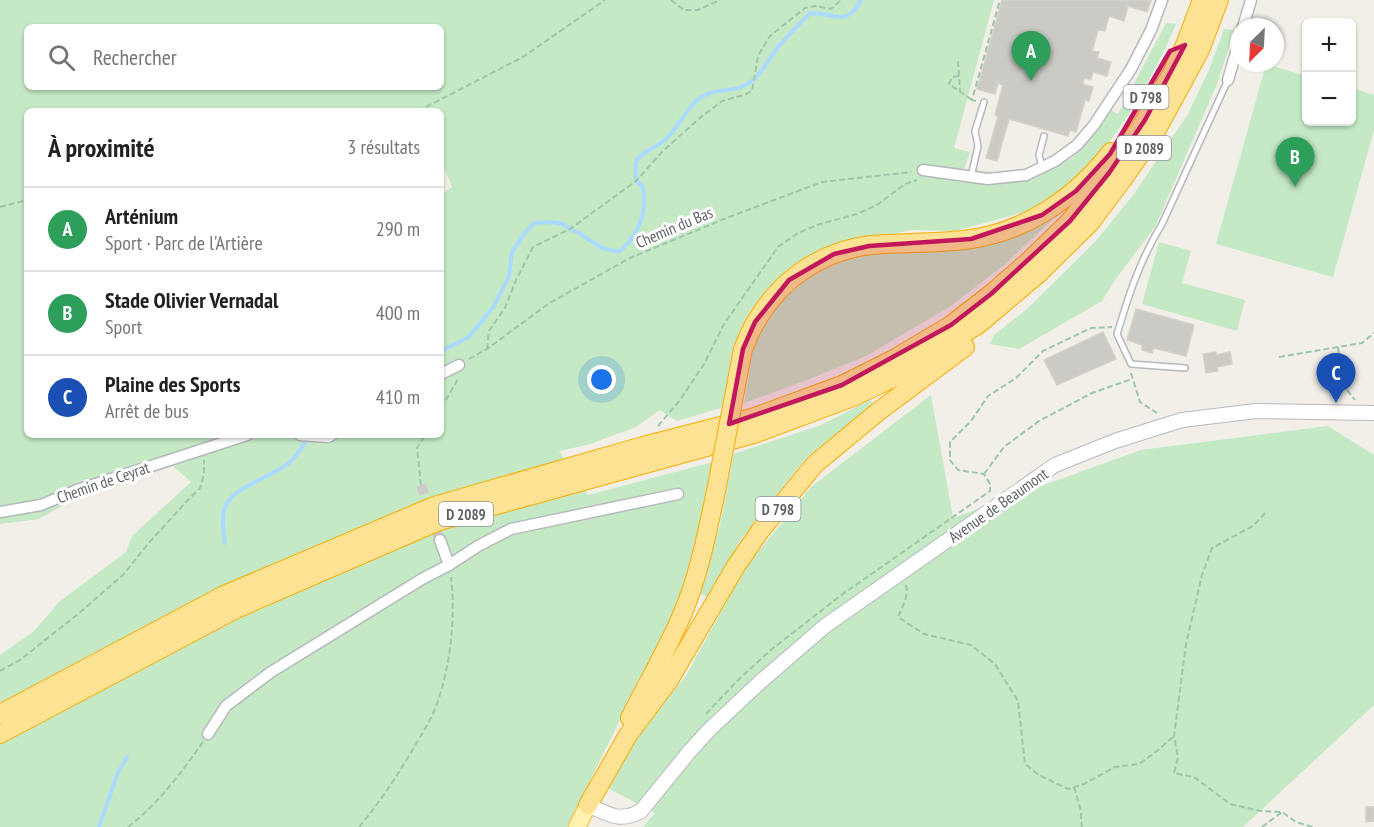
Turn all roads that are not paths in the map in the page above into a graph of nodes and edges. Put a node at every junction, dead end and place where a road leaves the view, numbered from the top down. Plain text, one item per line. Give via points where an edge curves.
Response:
1 (1162, 0) edge
2 (1202, 0) edge
3 (1220, 0) edge
4 (1251, 0) edge
5 (1246, 18) edge
6 (1185, 45) junction
7 (1230, 72) edge
8 (1228, 80) joint
9 (984, 102) road end
10 (1044, 136) dead end
11 (1042, 167) junction
12 (923, 170) road end
13 (971, 177) junction
14 (1038, 274) junction
15 (459, 365) road end
16 (1185, 368) dead end
17 (444, 372) edge
18 (1374, 413) edge
19 (237, 438) edge
20 (678, 494) dead end
21 (0, 512) edge
22 (440, 540) tunnel mouth
23 (450, 565) junction
24 (0, 714) edge
25 (0, 734) edge
26 (208, 734) road end
27 (588, 805) junction
28 (577, 827) edge

1 - 11 street via 1131,69 1094,125 1077,144
2 - 6 highway, D 2089
3 - 14 highway, D 2089 via 1200,50 1155,133 1090,223
4 - 5 street
6 - 24 highway, D 2089 via 1145,120 1070,221 991,294 951,325 894,359 842,385 752,418 434,506 224,595
6 - 27 highway, D 798, bridge via 1170,51 1152,89 1110,154 1076,191 1042,215 971,239 869,246 834,254 789,280 770,299 743,349 705,543 693,585
7 - 8 street
8 - 16 lane via 1149,245 1117,334 1131,364
9 - 13 lane via 975,131 978,146
10 - 11 lane via 1039,155
11 - 13 street via 1026,175
12 - 13 street
14 - 25 highway, D 2089 via 980,324 895,377 853,397 757,434 440,521 236,609
14 - 27 highway, D 798 via 1014,308 815,464 736,566 669,680 628,735
15 - 17 street
18 - 27 main road, Avenue de Beaumont via 1256,411 1182,420 1055,465 825,626 759,683 689,752 641,810 622,818
19 - 21 street, Chemin de Ceyrat via 41,505
20 - 23 street via 512,529
22 - 23 street
23 - 26 street via 271,672 226,706
27 - 28 main road

